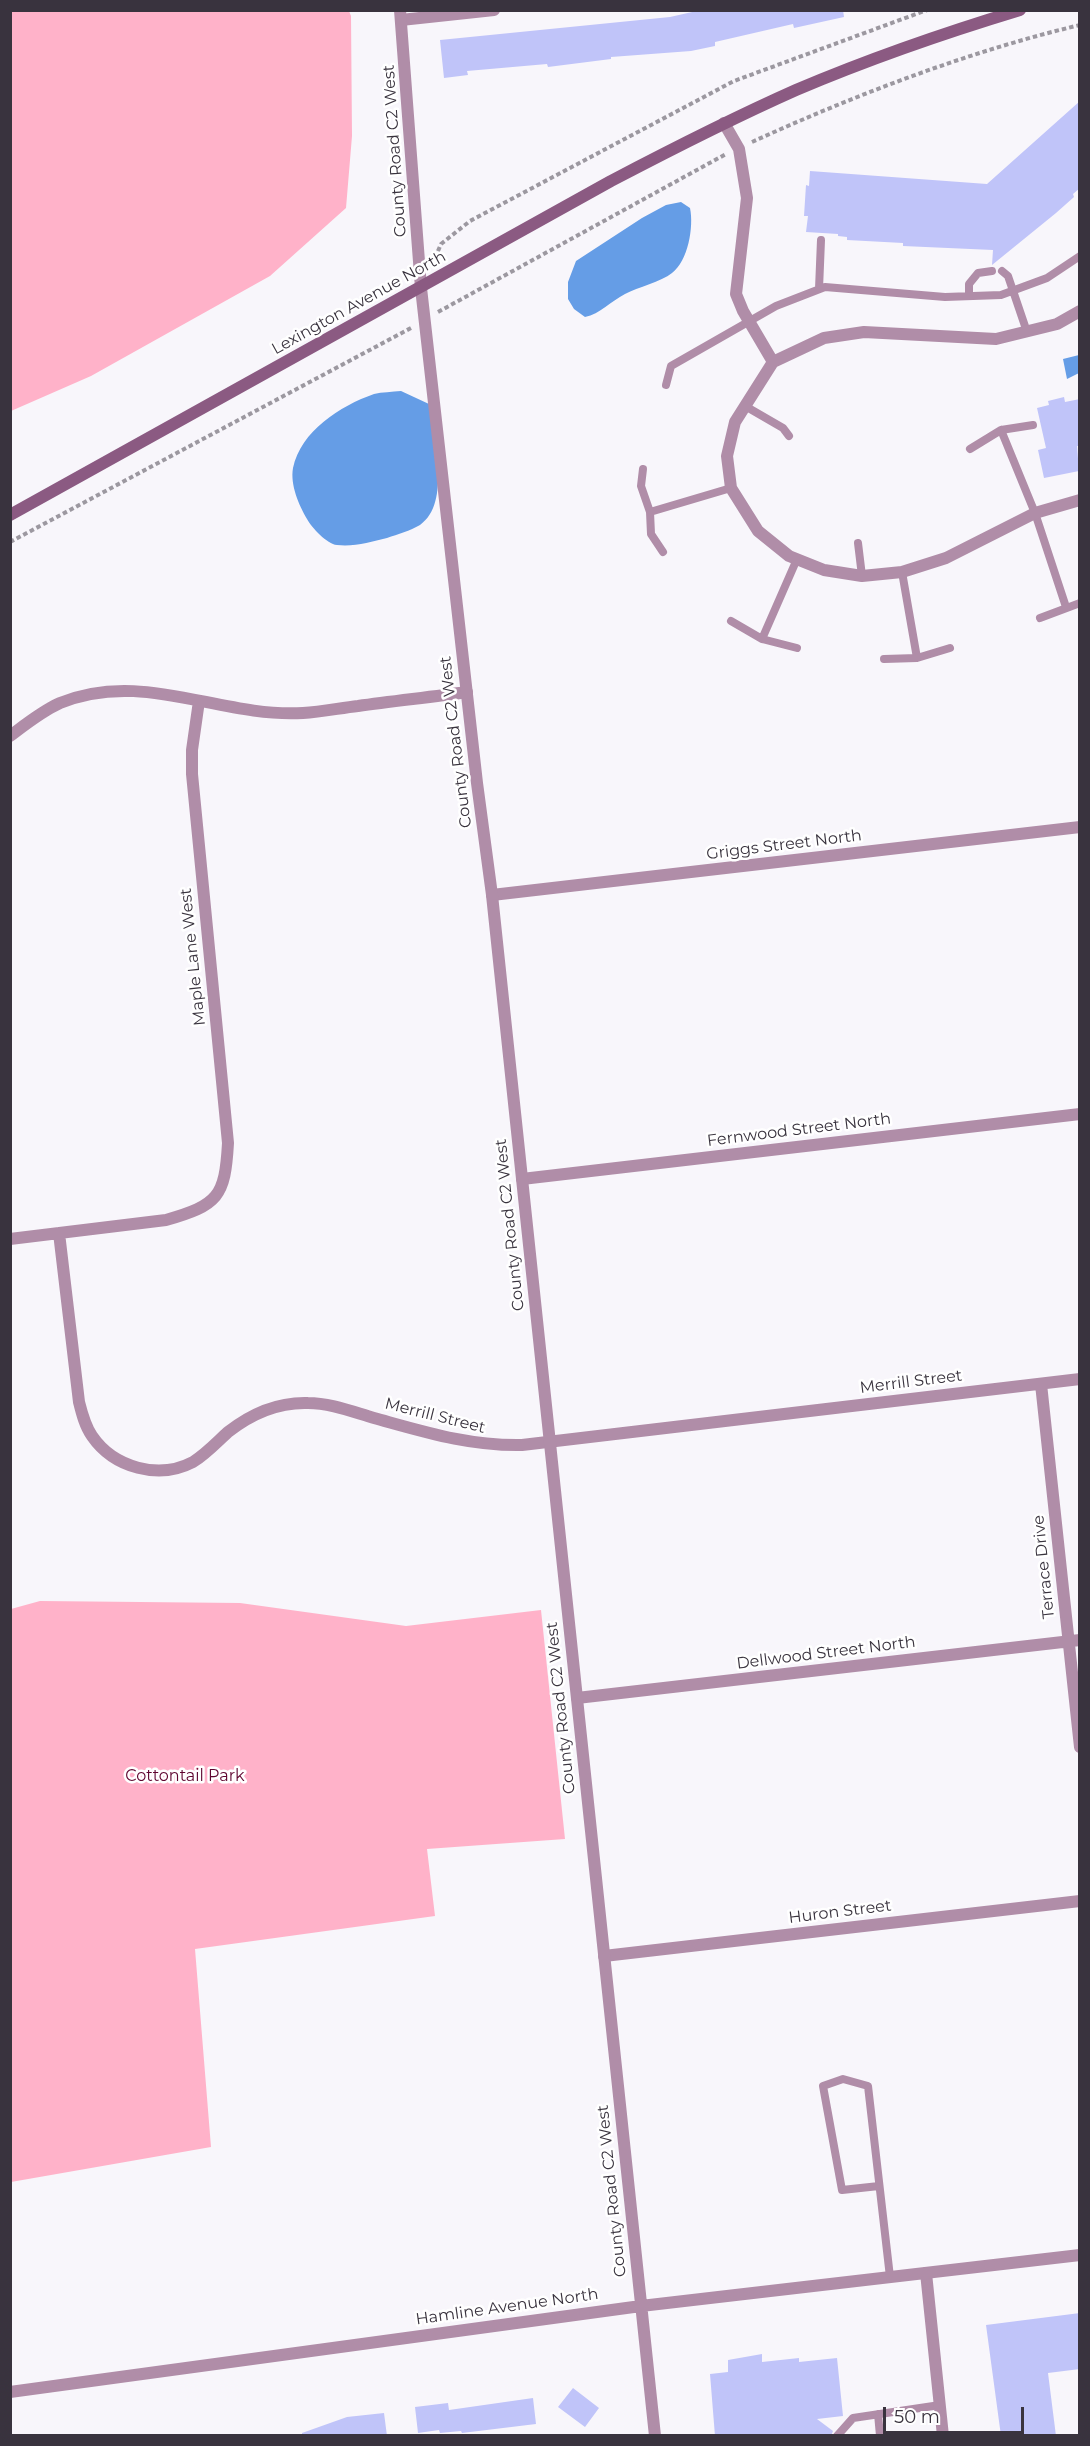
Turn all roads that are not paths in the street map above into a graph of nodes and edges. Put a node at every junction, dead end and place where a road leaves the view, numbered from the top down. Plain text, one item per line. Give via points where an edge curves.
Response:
1 (494, 10) edge
2 (1020, 10) edge
3 (400, 15) edge
4 (724, 123) junction
5 (822, 240) dead end
6 (1080, 256) edge
7 (992, 271) dead end
8 (1002, 271) dead end
9 (422, 288) junction
10 (819, 289) junction
11 (1014, 291) junction
12 (969, 296) junction
13 (1080, 311) edge
14 (749, 322) junction
15 (1026, 332) junction
16 (773, 362) junction
17 (666, 385) dead end
18 (745, 406) junction
19 (1033, 425) dead end
20 (1001, 430) junction
21 (789, 436) dead end
22 (970, 449) dead end
23 (643, 469) dead end
24 (731, 488) junction
25 (1080, 500) edge
26 (650, 512) junction
27 (1035, 513) junction
28 (10, 515) edge
29 (858, 543) dead end
30 (663, 552) dead end
31 (796, 560) junction
32 (902, 572) junction
33 (862, 576) junction
34 (1080, 603) edge
35 (1066, 607) junction
36 (1040, 618) dead end
37 (731, 621) dead end
38 (762, 639) junction
39 (797, 648) dead end
40 (950, 648) dead end
41 (917, 658) junction
42 (884, 659) dead end
43 (467, 692) junction
44 (199, 701) junction
45 (10, 736) edge
46 (1080, 827) edge
47 (492, 895) junction
48 (1080, 1114) edge
49 (522, 1179) junction
50 (59, 1233) junction
51 (10, 1239) edge
52 (1080, 1379) edge
53 (1041, 1383) junction
54 (550, 1442) junction
55 (1074, 1640) edge
56 (577, 1698) junction
57 (1080, 1747) edge
58 (1080, 1901) edge
59 (604, 1956) junction
60 (879, 2187) junction
61 (1080, 2255) edge
62 (926, 2273) junction
63 (890, 2277) junction
64 (641, 2306) junction
65 (10, 2392) edge
66 (940, 2405) junction
67 (878, 2414) junction
68 (655, 2436) edge
69 (837, 2436) edge
70 (880, 2436) edge
71 (943, 2436) edge

1 - 3 street
2 - 4 main road, Lexington Avenue North via 894,52
3 - 9 street, County Road C2 West
4 - 9 main road, Lexington Avenue North via 611,181
4 - 14 street via 739,149 747,198 736,294
5 - 10 lane
6 - 11 lane via 1047,279
7 - 12 lane via 978,273 969,284
8 - 11 lane
9 - 28 main road, Lexington Avenue North
9 - 43 street, County Road C2 West
10 - 12 lane via 825,286
10 - 14 lane
11 - 12 lane
11 - 15 lane
13 - 15 street via 1057,324
14 - 16 street
14 - 17 lane via 671,366
15 - 16 street via 996,339 864,332 824,338
16 - 18 street
18 - 21 lane via 783,428
18 - 24 street via 735,422 727,456
19 - 20 lane
20 - 22 lane
20 - 27 lane
23 - 26 lane via 641,486
24 - 26 lane
24 - 31 street via 758,531
25 - 27 street
26 - 30 lane via 651,534
27 - 32 street via 946,558
27 - 35 lane
29 - 33 lane
31 - 33 street via 824,570
31 - 38 lane
32 - 33 street
32 - 41 lane
34 - 35 lane
35 - 36 lane
37 - 38 lane
38 - 39 lane
40 - 41 lane
41 - 42 lane
43 - 44 street via 303,713 268,712
43 - 47 street, County Road C2 West
44 - 45 street via 158,692 116,689 59,704
44 - 50 street, Maple Lane West via 192,774 228,1143 222,1189 191,1213 166,1220
46 - 47 street, Griggs Street North
47 - 49 street, County Road C2 West
48 - 49 street, Fernwood Street North
49 - 54 street, County Road C2 West
50 - 51 street
50 - 54 street, Merrill Street via 83,1420 104,1451 120,1462 138,1469 176,1468 193,1462 245,1419 267,1409 309,1402 462,1442 491,1446
52 - 53 street, Merrill Street
53 - 54 street, Merrill Street
53 - 55 street, Terrace Drive
54 - 56 street, County Road C2 West
55 - 56 street, Dellwood Street North
55 - 57 street, Terrace Drive
56 - 59 street, County Road C2 West
58 - 59 street, Huron Street
59 - 64 street, County Road C2 West
60 - 60 lane via 868,2086 843,2079 823,2086 842,2190
60 - 63 lane
61 - 62 street, Hamline Avenue North
62 - 63 street, Hamline Avenue North
62 - 66 street
63 - 64 street, Hamline Avenue North
64 - 65 street, Hamline Avenue North
64 - 68 street, County Road C2 West
66 - 67 lane
66 - 71 street
67 - 69 lane via 853,2418
67 - 70 lane

